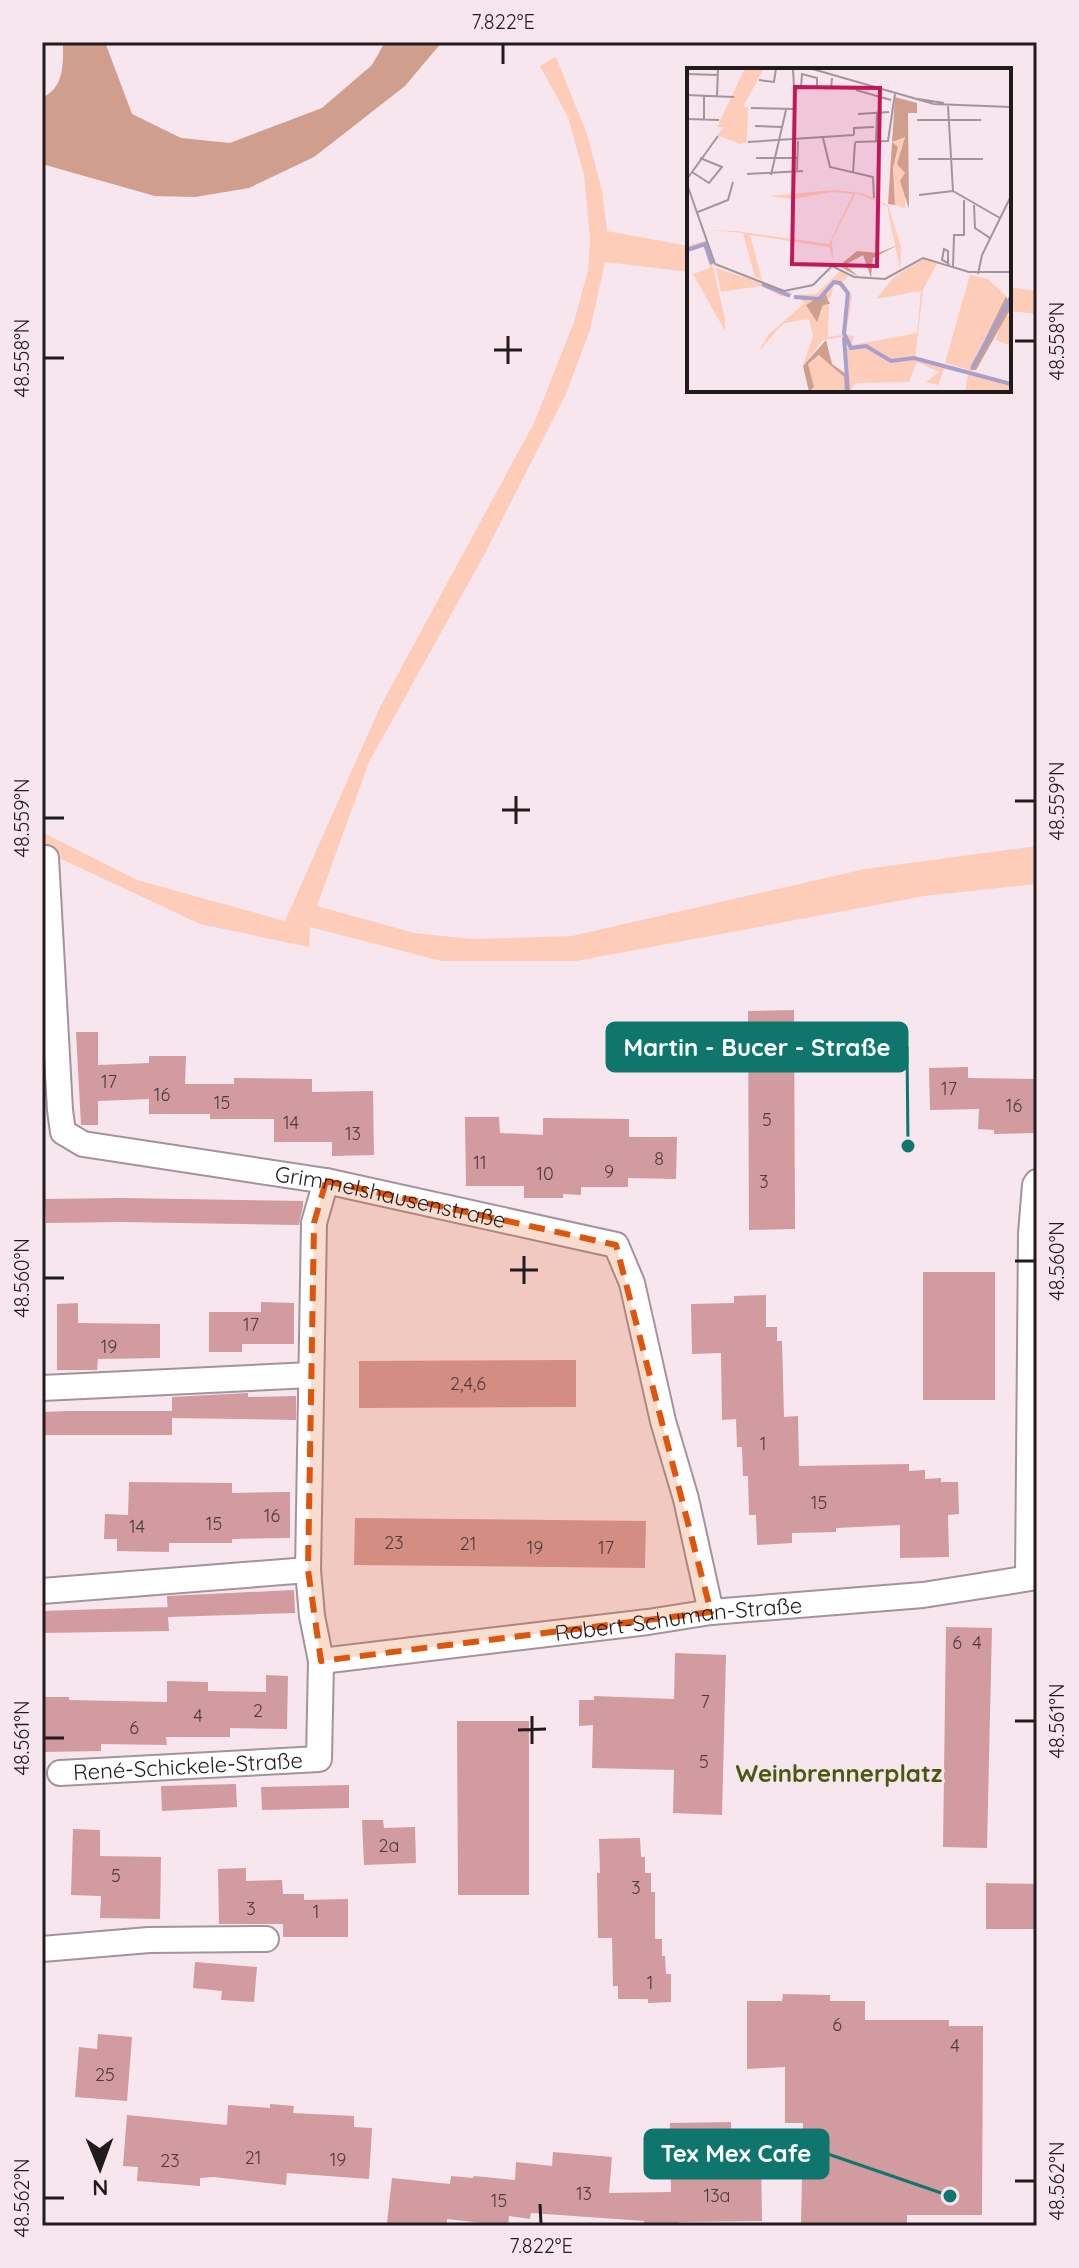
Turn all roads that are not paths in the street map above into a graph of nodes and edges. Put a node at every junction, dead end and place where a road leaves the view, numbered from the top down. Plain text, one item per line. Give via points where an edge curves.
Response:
1 (46, 858) dead end
2 (326, 1181) junction
3 (1037, 1182) edge
4 (1033, 1357) edge
5 (311, 1375) junction
6 (42, 1388) edge
7 (308, 1570) junction
8 (1032, 1577) edge
9 (42, 1591) edge
10 (711, 1612) junction
11 (321, 1661) junction
12 (60, 1773) dead end
13 (266, 1939) dead end
14 (42, 1949) edge

1 - 2 street, Grimmelshausenstraße via 63,1132 83,1144
2 - 5 street, René-Schickele-Straße via 314,1223
2 - 10 street, Grimmelshausenstraße via 616,1245 632,1283
3 - 4 street via 1031,1234
4 - 8 street
5 - 6 street
5 - 7 street, René-Schickele-Straße
7 - 9 street
7 - 11 street, René-Schickele-Straße
8 - 10 street, Robert-Schuman-Straße via 923,1595
10 - 11 street, Robert-Schuman-Straße
11 - 12 street, René-Schickele-Straße via 319,1759
13 - 14 street via 149,1940

